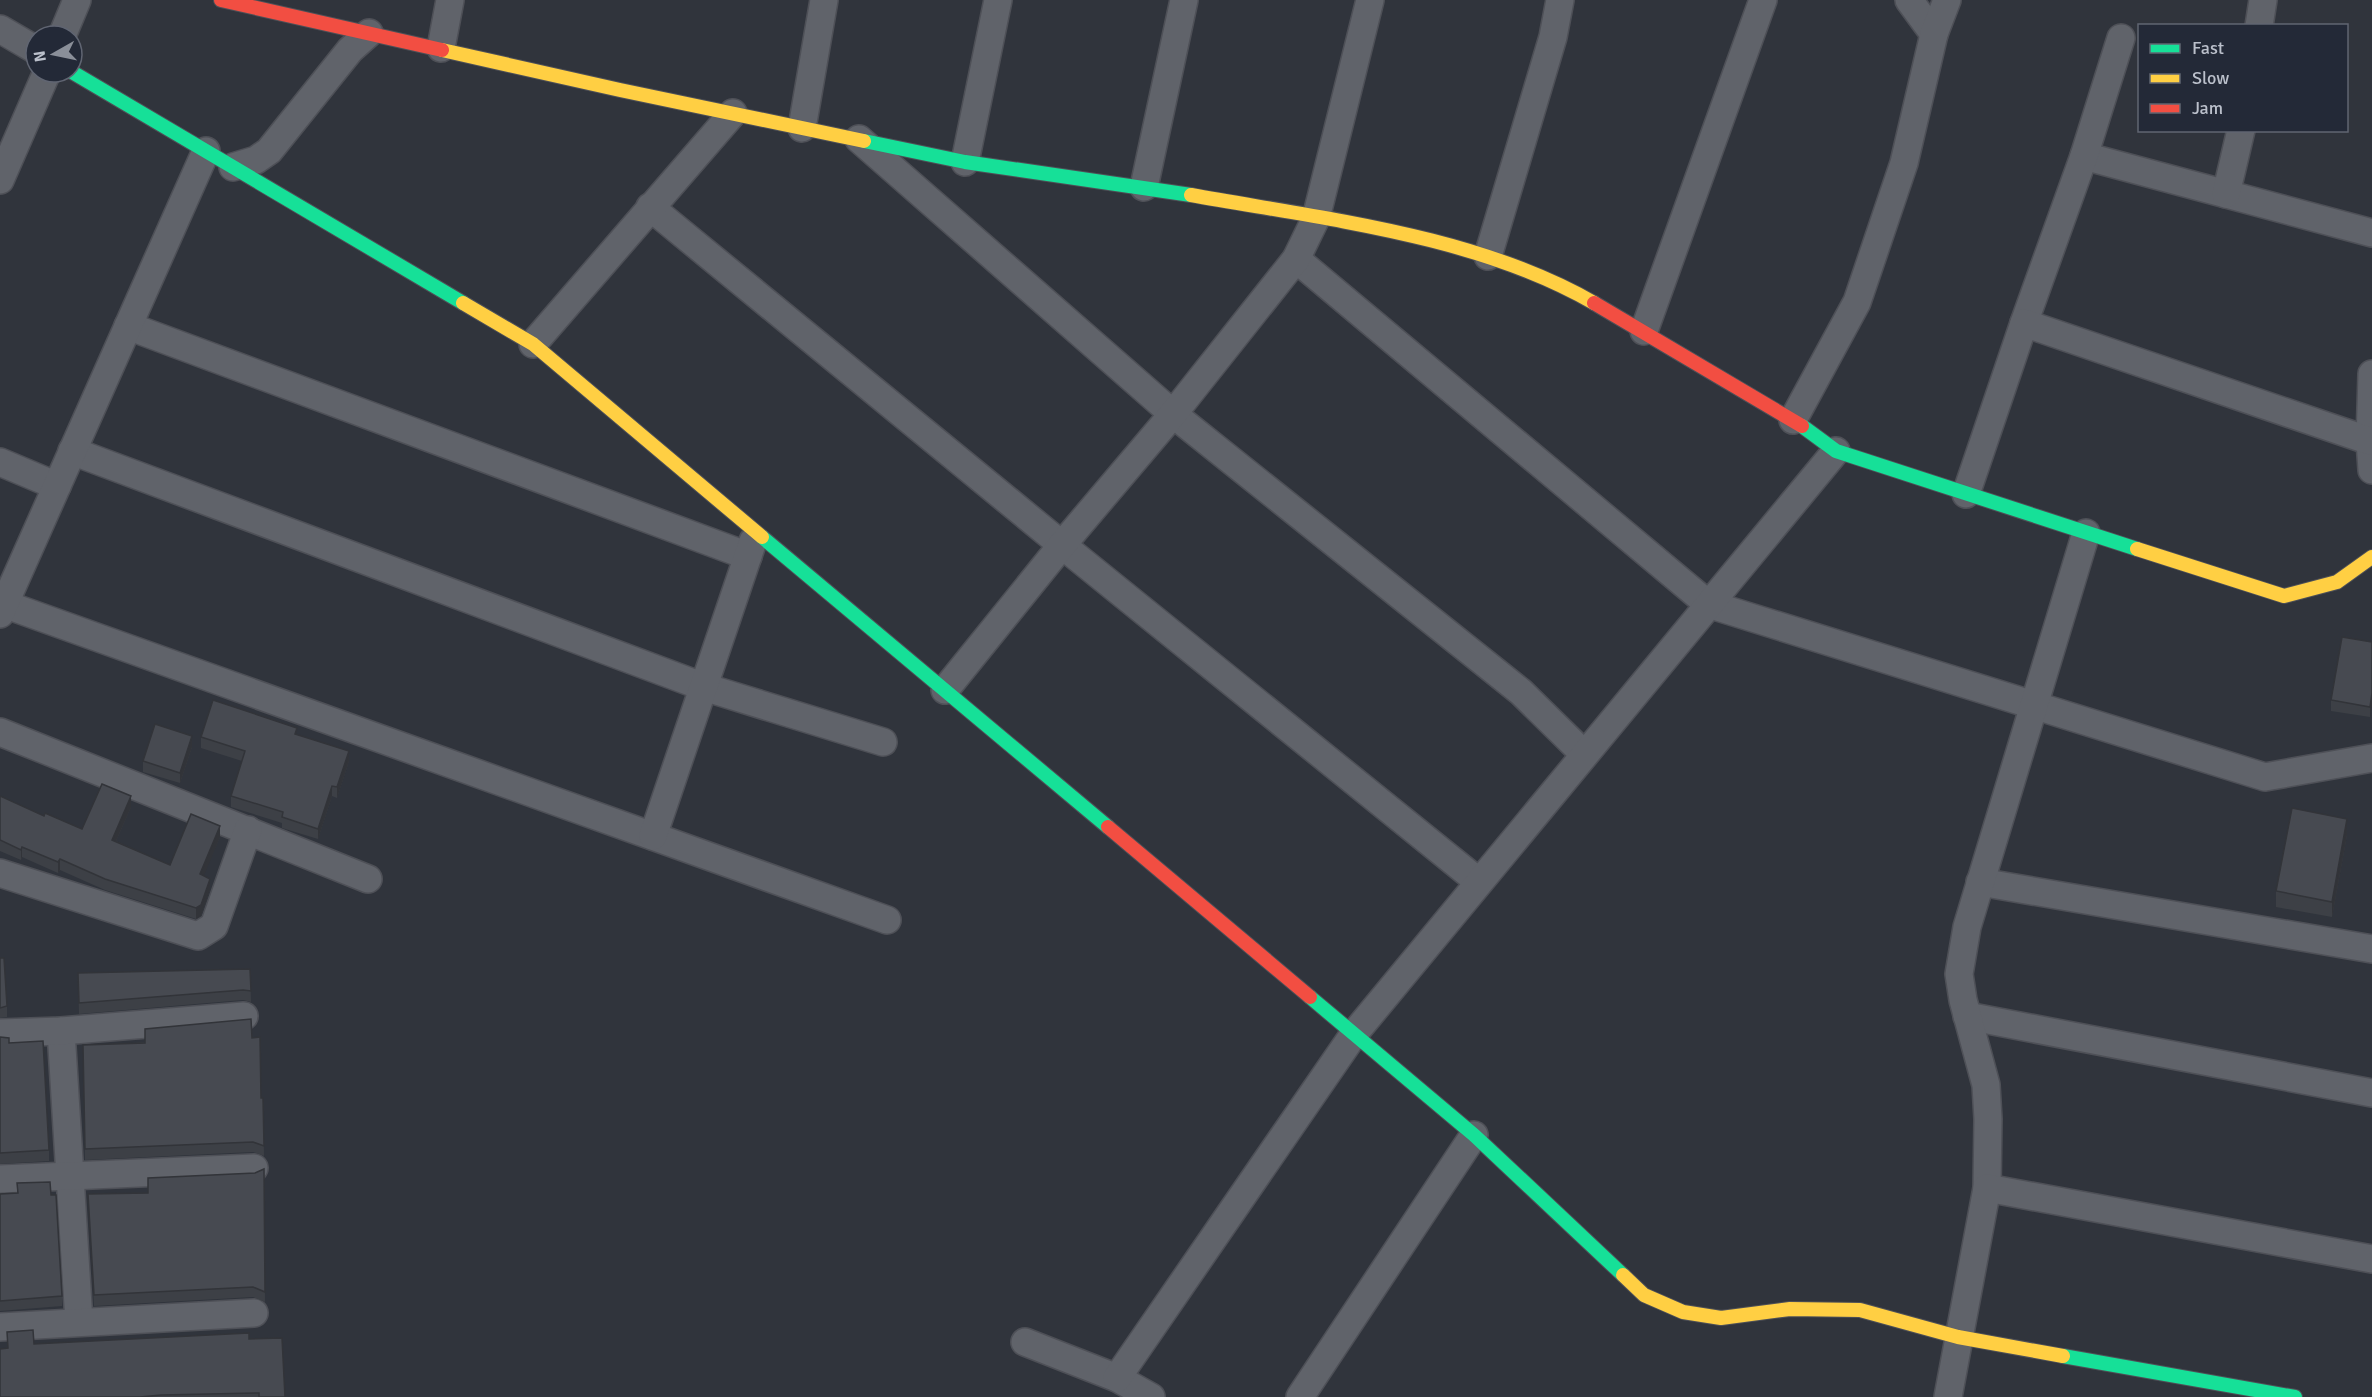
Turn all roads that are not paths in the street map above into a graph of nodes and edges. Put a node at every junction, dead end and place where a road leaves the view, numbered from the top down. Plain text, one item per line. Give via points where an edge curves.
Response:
1 (77, 0) edge
2 (221, 0) edge
3 (450, 0) edge
4 (824, 0) edge
5 (998, 0) edge
6 (1184, 0) edge
7 (1370, 0) edge
8 (1560, 0) edge
9 (1763, 0) edge
10 (1909, 0) edge
11 (1947, 0) edge
12 (2263, 0) edge
13 (67, 24) edge
14 (2259, 24) edge
15 (0, 29) edge
16 (369, 33) junction
17 (1934, 34) junction
18 (2121, 38) dead end
19 (24, 43) edge
20 (441, 48) junction
21 (84, 79) edge
22 (42, 84) edge
23 (733, 113) junction
24 (802, 128) junction
25 (2241, 132) edge
26 (859, 140) junction
27 (206, 151) junction
28 (2084, 156) junction
29 (965, 162) junction
30 (233, 167) junction
31 (0, 180) edge
32 (1144, 188) junction
33 (2226, 194) junction
34 (650, 207) junction
35 (1316, 218) junction
36 (2372, 233) edge
37 (1488, 256) junction
38 (1296, 259) junction
39 (2024, 323) junction
40 (128, 326) junction
41 (1644, 331) junction
42 (533, 344) junction
43 (2372, 374) edge
44 (1173, 414) junction
45 (1793, 420) junction
46 (2370, 441) junction
47 (72, 451) junction
48 (1836, 451) junction
49 (0, 462) edge
50 (2372, 470) edge
51 (57, 486) junction
52 (1966, 494) junction
53 (2086, 533) junction
54 (752, 543) junction
55 (1062, 545) junction
56 (2372, 557) edge
57 (1708, 604) junction
58 (2, 609) edge
59 (704, 687) junction
60 (945, 690) junction
61 (2032, 705) junction
62 (0, 732) edge
63 (883, 742) dead end
64 (1584, 754) junction
65 (2372, 758) edge
66 (248, 830) junction
67 (652, 836) junction
68 (0, 873) edge
69 (368, 879) dead end
70 (1479, 882) junction
71 (1980, 882) junction
72 (887, 920) dead end
73 (2372, 949) edge
74 (244, 1016) dead end
75 (1966, 1016) junction
76 (61, 1031) junction
77 (0, 1033) edge
78 (1354, 1034) junction
79 (2372, 1093) edge
80 (1474, 1135) junction
81 (254, 1168) dead end
82 (71, 1177) junction
83 (0, 1179) edge
84 (1987, 1188) junction
85 (2372, 1259) edge
86 (254, 1313) dead end
87 (80, 1322) junction
88 (0, 1328) edge
89 (1958, 1337) junction
90 (1025, 1342) dead end
91 (1117, 1378) junction
92 (1151, 1397) edge
93 (1300, 1397) edge
94 (1948, 1397) edge
95 (2295, 1397) edge

1 - 13 street
2 - 16 street
3 - 20 street
4 - 24 street
5 - 29 street
6 - 32 street
7 - 35 street
8 - 37 street
9 - 41 street
10 - 17 street
11 - 17 street
12 - 14 street
15 - 19 street
16 - 20 street
16 - 30 street via 350,50 269,151
17 - 45 street via 1904,163 1857,302
18 - 28 street
20 - 23 street
21 - 27 street
22 - 31 street
23 - 24 street
23 - 34 street
24 - 26 street
25 - 33 street
26 - 29 street
26 - 44 street
27 - 30 street
27 - 40 street
28 - 33 street
28 - 39 street
29 - 32 street
30 - 42 street
32 - 35 street
33 - 36 street
34 - 42 street
34 - 55 street
35 - 37 street
35 - 38 street
37 - 41 street via 1565,286
38 - 44 street
38 - 57 street
39 - 46 street
39 - 52 street
40 - 47 street
40 - 54 street
41 - 45 street
42 - 54 street
43 - 46 street
44 - 55 street
44 - 64 street via 1521,692
45 - 48 street
46 - 50 street
47 - 51 street
47 - 59 street
48 - 52 street
48 - 57 street
49 - 51 street
51 - 58 street
52 - 53 street
53 - 56 street via 2284,596 2337,582
53 - 61 street
54 - 59 street
54 - 60 street
55 - 60 street
55 - 70 street
57 - 61 street
57 - 64 street
58 - 67 street
59 - 63 street
59 - 67 street
60 - 78 street
61 - 65 street via 2265,777
61 - 71 street
62 - 66 street
64 - 70 street
66 - 68 street via 214,926 198,936
66 - 69 street
67 - 72 street
70 - 78 street
71 - 73 street
71 - 75 street via 1959,974
74 - 76 street
75 - 79 street
75 - 84 street via 1986,1084
76 - 77 street
76 - 82 street
78 - 80 street
78 - 91 street
80 - 89 street via 1644,1295 1683,1312 1721,1318 1790,1310 1860,1310
80 - 93 street
81 - 82 street
82 - 83 street
82 - 87 street
84 - 85 street
84 - 89 street
86 - 87 street
87 - 88 street
89 - 94 street
89 - 95 street
90 - 91 street
91 - 92 street

